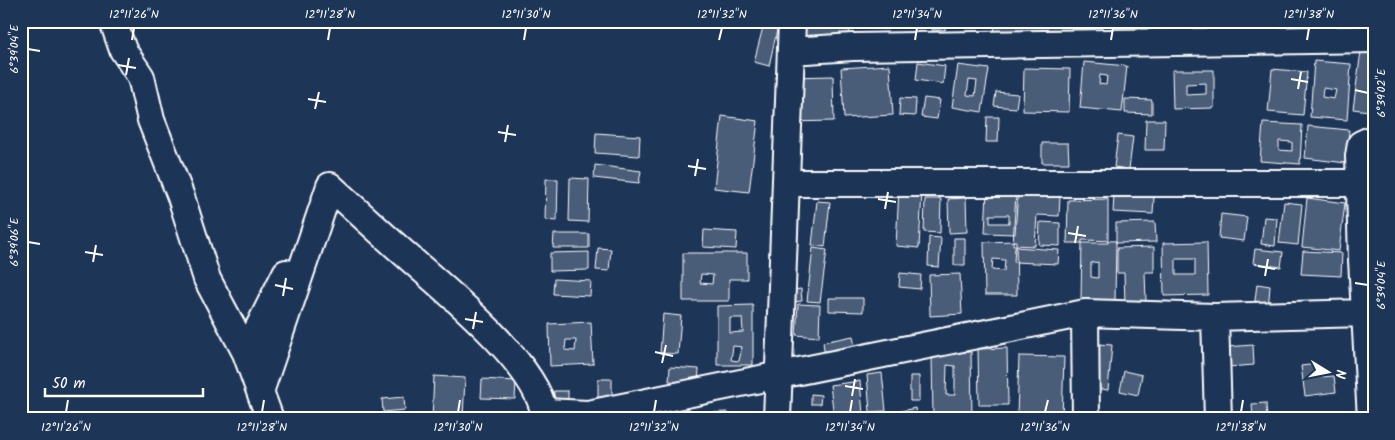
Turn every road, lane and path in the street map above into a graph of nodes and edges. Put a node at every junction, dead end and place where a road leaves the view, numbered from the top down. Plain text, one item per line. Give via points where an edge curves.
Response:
1 (113, 21) edge
2 (792, 21) edge
3 (1092, 32) edge
4 (1374, 39) edge
5 (791, 51) junction
6 (1374, 138) edge
7 (1359, 183) junction
8 (786, 184) junction
9 (330, 186) junction
10 (1368, 259) edge
11 (1364, 313) junction
12 (1085, 314) junction
13 (1215, 317) junction
14 (246, 353) junction
15 (779, 374) junction
16 (261, 390) junction
17 (270, 419) edge
18 (777, 419) edge
19 (1086, 419) edge
20 (1218, 419) edge
21 (1372, 419) edge

1 - 14 street via 123,50 140,77 151,120 208,279
2 - 5 street
3 - 4 street
3 - 5 street
5 - 8 street
6 - 7 street via 1361,144
7 - 8 street
7 - 10 street
8 - 15 street
9 - 14 street
9 - 15 street via 461,303 512,356 542,399 544,412 588,414
9 - 16 street
10 - 11 street
11 - 13 street
11 - 21 street
12 - 13 street
12 - 15 street
12 - 19 street
13 - 20 street
14 - 16 street
15 - 18 street
16 - 17 street

